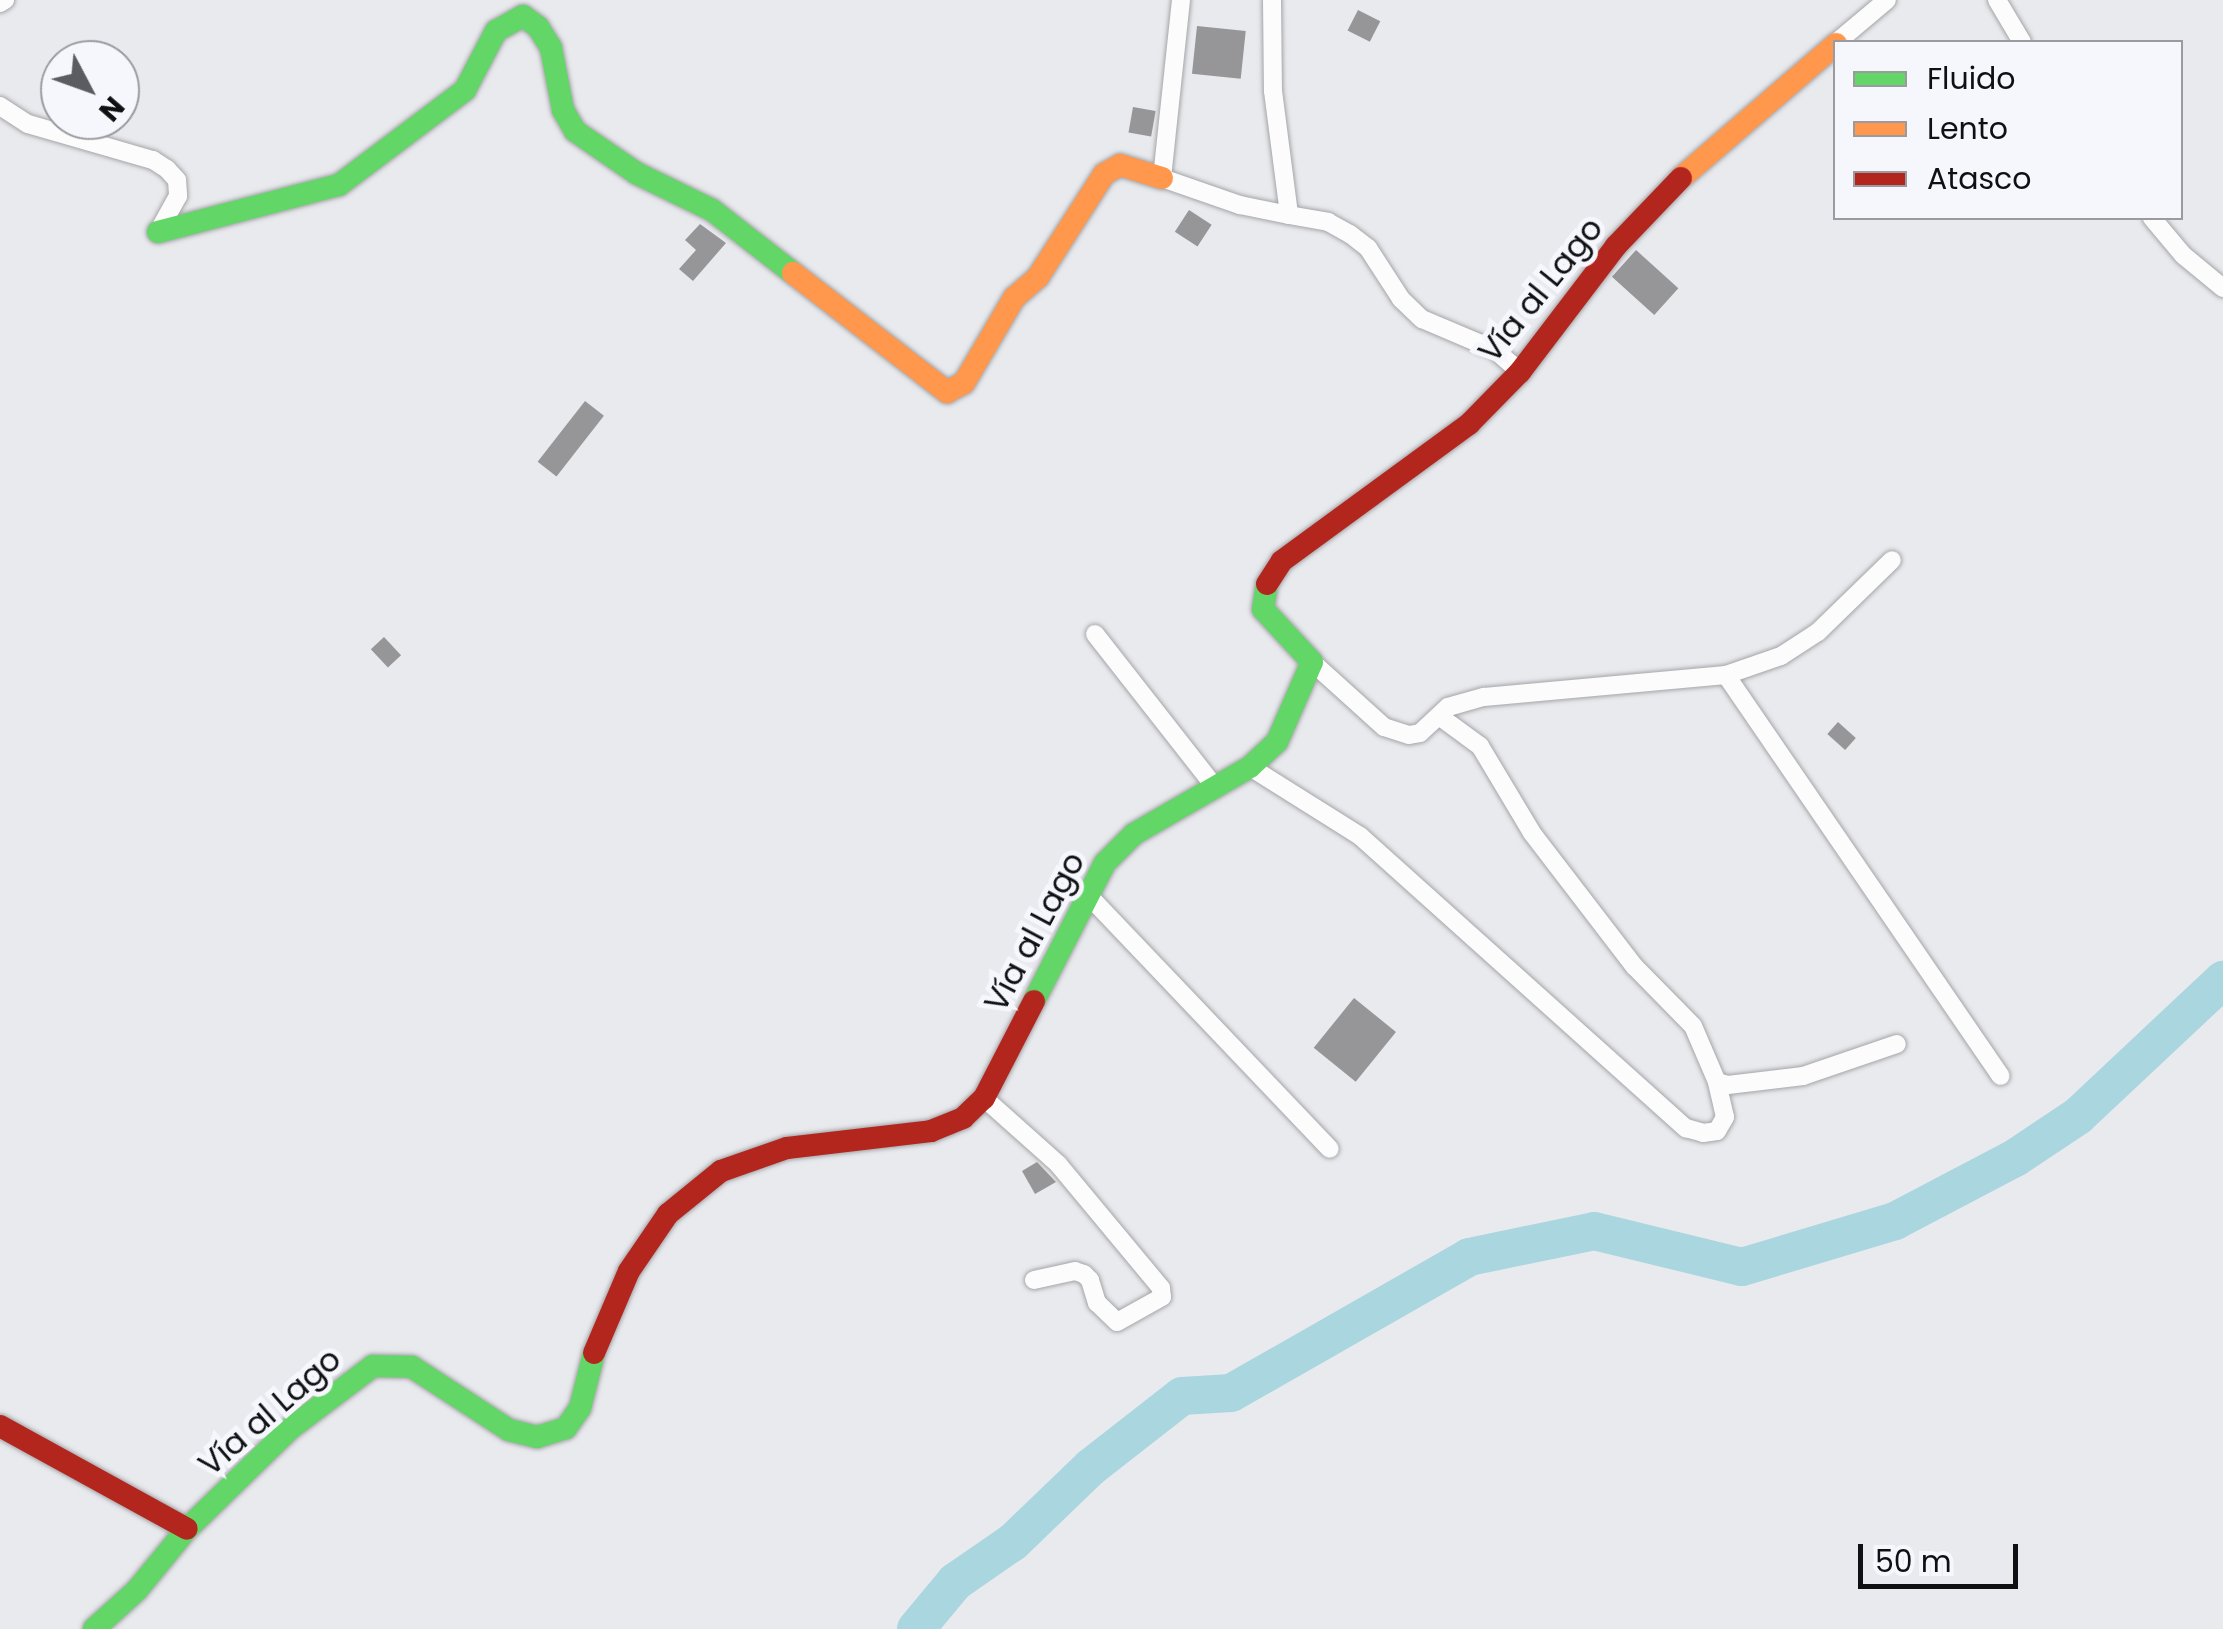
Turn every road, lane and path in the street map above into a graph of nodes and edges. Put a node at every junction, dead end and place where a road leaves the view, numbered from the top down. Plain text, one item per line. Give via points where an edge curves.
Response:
1 (1181, 0) edge
2 (1272, 0) edge
3 (1887, 0) edge
4 (1997, 0) edge
5 (1840, 40) edge
6 (2021, 40) edge
7 (1833, 46) edge
8 (0, 106) edge
9 (1162, 178) junction
10 (1289, 216) junction
11 (2154, 220) edge
12 (158, 232) joint
13 (2223, 288) edge
14 (1520, 372) junction
15 (1892, 560) dead end
16 (1094, 634) dead end
17 (1312, 662) junction
18 (1726, 675) junction
19 (1440, 716) junction
20 (1250, 767) junction
21 (1214, 786) junction
22 (1089, 896) junction
23 (1897, 1044) dead end
24 (2001, 1076) dead end
25 (1717, 1082) junction
26 (984, 1098) junction
27 (1330, 1149) dead end
28 (1034, 1280) dead end
29 (0, 1426) edge
30 (186, 1529) junction
31 (94, 1629) edge

1 - 9 street
2 - 10 street via 1273,92
3 - 5 street, Vía al Lago
4 - 6 street
7 - 14 street, Vía al Lago via 1707,152 1616,246
8 - 12 street via 28,124 168,169 178,196
9 - 10 street
9 - 12 street via 1120,166 1104,174 1038,276 1014,298 964,383 947,392 712,210 636,174 575,131 563,110 551,48 522,16 496,31 465,90 340,185
10 - 14 street via 1328,222 1350,234 1422,320 1495,350
11 - 13 street
14 - 17 street, Vía al Lago via 1469,424 1282,561 1265,587 1263,608
15 - 18 street via 1818,632 1781,656
16 - 21 street
17 - 19 street via 1399,735 1420,732
17 - 20 street, Vía al Lago via 1277,742
18 - 19 street via 1484,697 1448,707
18 - 24 street
19 - 25 street via 1480,746 1532,833 1634,966 1693,1026
20 - 21 street, Vía al Lago
20 - 25 street via 1360,836 1686,1128 1717,1131 1725,1117
21 - 22 street, Vía al Lago via 1134,834 1105,864
22 - 26 street, Vía al Lago
22 - 27 street
23 - 25 street via 1804,1076
26 - 28 street via 1058,1164 1162,1288 1162,1298 1117,1322 1097,1303 1084,1274
26 - 30 street, Vía al Lago via 963,1118 931,1131 786,1148 721,1171 668,1214 629,1271 596,1344 580,1408 566,1428 536,1438 509,1430 412,1366 373,1366 291,1428
29 - 30 street
30 - 31 street, Vía al Lago via 137,1590

